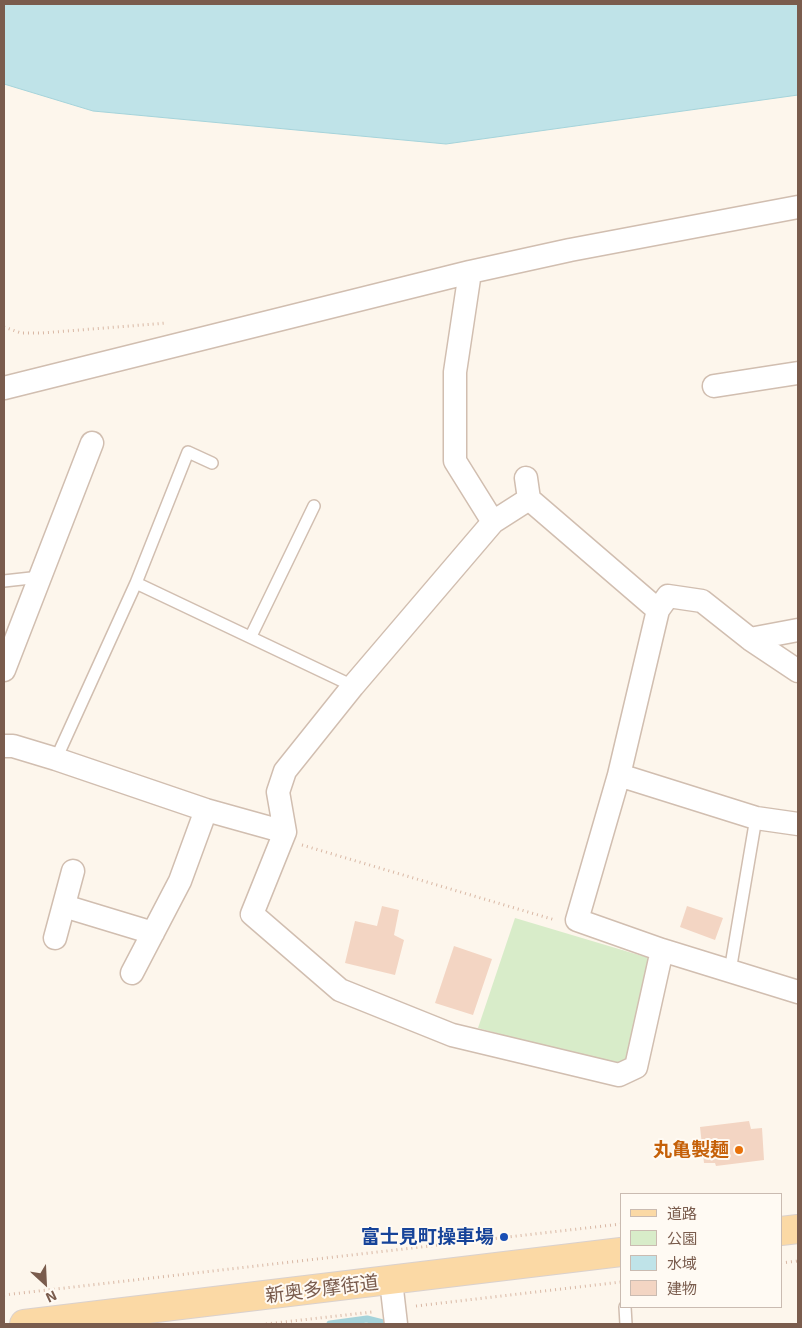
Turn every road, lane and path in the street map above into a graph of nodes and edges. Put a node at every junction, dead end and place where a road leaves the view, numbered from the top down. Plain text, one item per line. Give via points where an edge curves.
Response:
1 (798, 207) edge
2 (470, 272) junction
3 (171, 322) dead end
4 (4, 327) edge
5 (798, 374) edge
6 (714, 386) dead end
7 (4, 388) edge
8 (92, 443) dead end
9 (212, 464) dead end
10 (314, 506) dead end
11 (493, 522) junction
12 (40, 576) junction
13 (4, 581) edge
14 (136, 583) junction
15 (658, 610) junction
16 (798, 630) edge
17 (251, 636) junction
18 (750, 639) junction
19 (4, 670) edge
20 (798, 671) edge
21 (353, 686) junction
22 (4, 746) edge
23 (56, 758) junction
24 (619, 775) junction
25 (206, 810) junction
26 (756, 818) junction
27 (798, 824) edge
28 (284, 836) junction
29 (73, 871) dead end
30 (64, 906) junction
31 (577, 920) junction
32 (153, 933) junction
33 (55, 938) dead end
34 (662, 950) junction
35 (730, 971) junction
36 (132, 973) dead end
37 (798, 992) edge
38 (620, 1224) edge
39 (798, 1229) edge
40 (782, 1231) edge
41 (620, 1252) edge
42 (798, 1261) edge
43 (782, 1263) edge
44 (391, 1281) junction
45 (620, 1282) edge
46 (4, 1295) edge
47 (625, 1308) edge
48 (390, 1315) edge
49 (24, 1324) edge
50 (626, 1324) edge

1 - 2 street
2 - 7 street
2 - 11 street via 455,372 455,461
3 - 4 path via 42,333 21,333
5 - 6 street
8 - 12 street
9 - 14 lane via 188,452
10 - 17 lane
11 - 15 street via 528,488
11 - 21 street
12 - 13 lane
12 - 19 street
14 - 17 lane
14 - 23 lane
15 - 18 street via 668,596 702,601
15 - 24 street
16 - 18 street
17 - 21 lane
18 - 20 street
21 - 28 street via 285,771 278,792
22 - 23 street
23 - 25 street
24 - 26 street
24 - 31 street
25 - 28 street
25 - 32 street via 180,881
26 - 27 street
26 - 35 lane
28 - 31 path via 576,926
28 - 34 street via 252,914 340,990 452,1035 619,1075 636,1067
29 - 30 street
30 - 32 street
30 - 33 street
31 - 34 street
32 - 36 street
34 - 35 street
35 - 37 street
38 - 46 path
39 - 40 main road
41 - 44 main road, 新奥多摩街道
42 - 43 path
44 - 48 street
44 - 49 main road, 新奥多摩街道
45 - 48 path
47 - 50 lane

